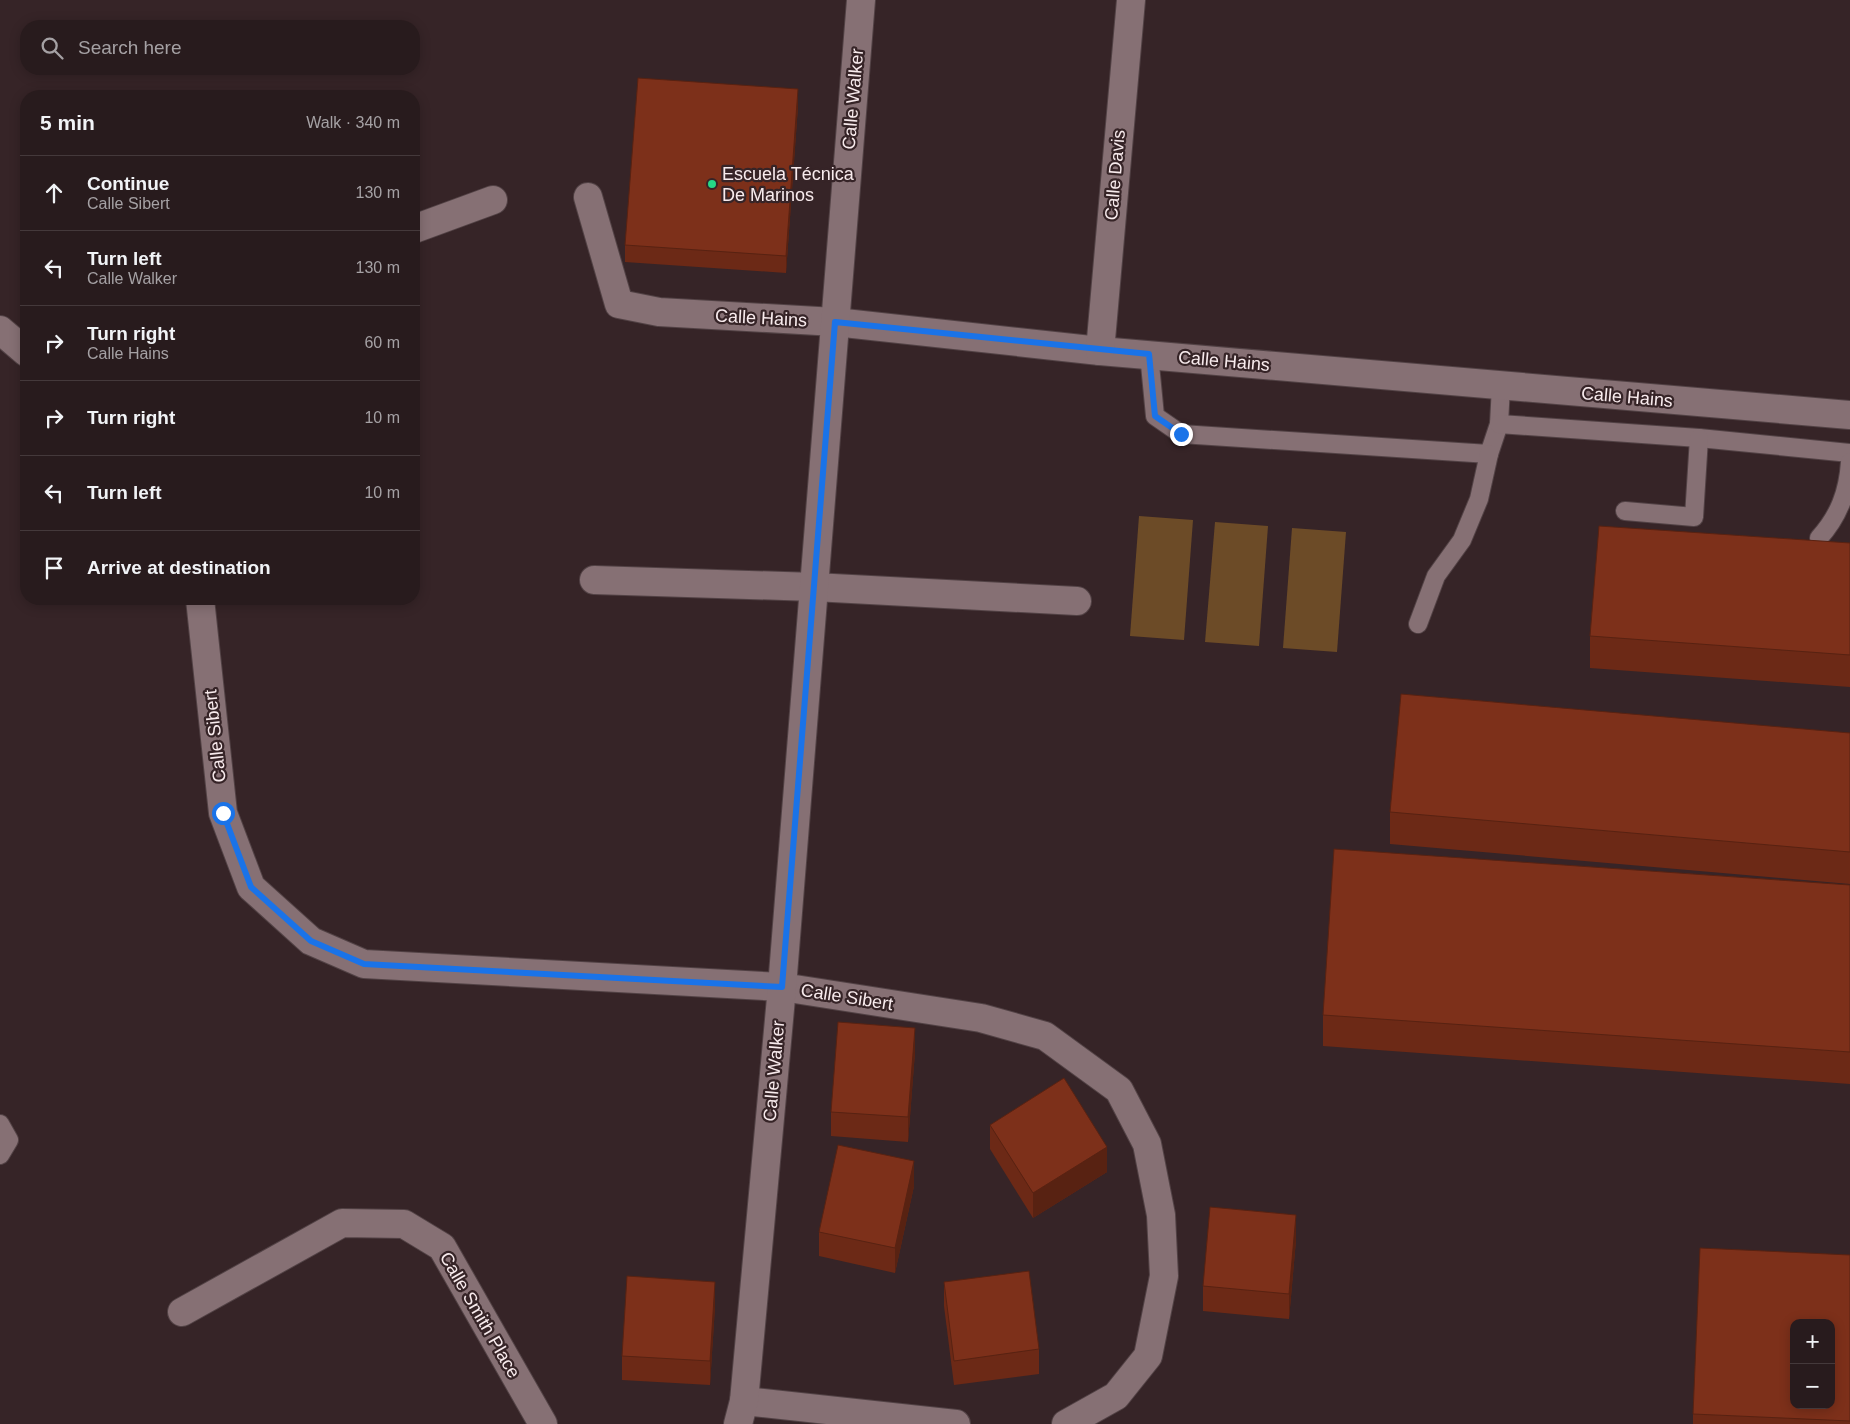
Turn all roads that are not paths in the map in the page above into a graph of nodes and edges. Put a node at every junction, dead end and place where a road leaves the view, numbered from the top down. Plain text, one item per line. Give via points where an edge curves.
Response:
1 (861, 0) edge
2 (1131, 0) edge
3 (588, 197) dead end
4 (493, 200) dead end
5 (420, 226) edge
6 (835, 322) junction
7 (0, 330) edge
8 (20, 347) edge
9 (1100, 350) junction
10 (1149, 354) junction
11 (1501, 386) junction
12 (1850, 415) edge
13 (1499, 424) junction
14 (1699, 438) junction
15 (1850, 453) edge
16 (1489, 454) junction
17 (1850, 462) edge
18 (1626, 511) dead end
19 (1819, 538) dead end
20 (594, 580) dead end
21 (814, 587) junction
22 (1077, 601) dead end
23 (201, 605) edge
24 (1418, 624) dead end
25 (782, 987) junction
26 (0, 1124) edge
27 (0, 1155) edge
28 (182, 1312) dead end
29 (741, 1413) edge
30 (542, 1424) edge
31 (956, 1424) edge
32 (1066, 1424) edge

1 - 6 street, Calle Walker
2 - 9 street, Calle Davis
3 - 6 street, Calle Hains via 619,304 659,312
4 - 5 street
6 - 9 street, Calle Hains
6 - 21 street, Calle Walker
7 - 8 street
9 - 10 street, Calle Hains
10 - 11 street, Calle Hains
10 - 16 lane via 1155,416 1181,434
11 - 12 street, Calle Hains
11 - 13 lane
13 - 14 lane
13 - 16 lane
14 - 15 lane
14 - 18 lane via 1694,517
16 - 24 lane via 1479,499 1462,540 1436,576
17 - 19 lane via 1841,508
20 - 21 street
21 - 22 street
21 - 25 street, Calle Walker
23 - 25 street, Calle Sibert via 223,813 251,887 311,941 364,964
25 - 29 street, Calle Walker
25 - 32 street, Calle Sibert via 981,1018 1045,1036 1119,1090 1147,1144 1160,1216 1164,1276 1148,1356 1116,1396
26 - 27 lane via 9,1140
28 - 30 street, Calle Smith Place via 342,1223 404,1224 442,1247
29 - 31 street

